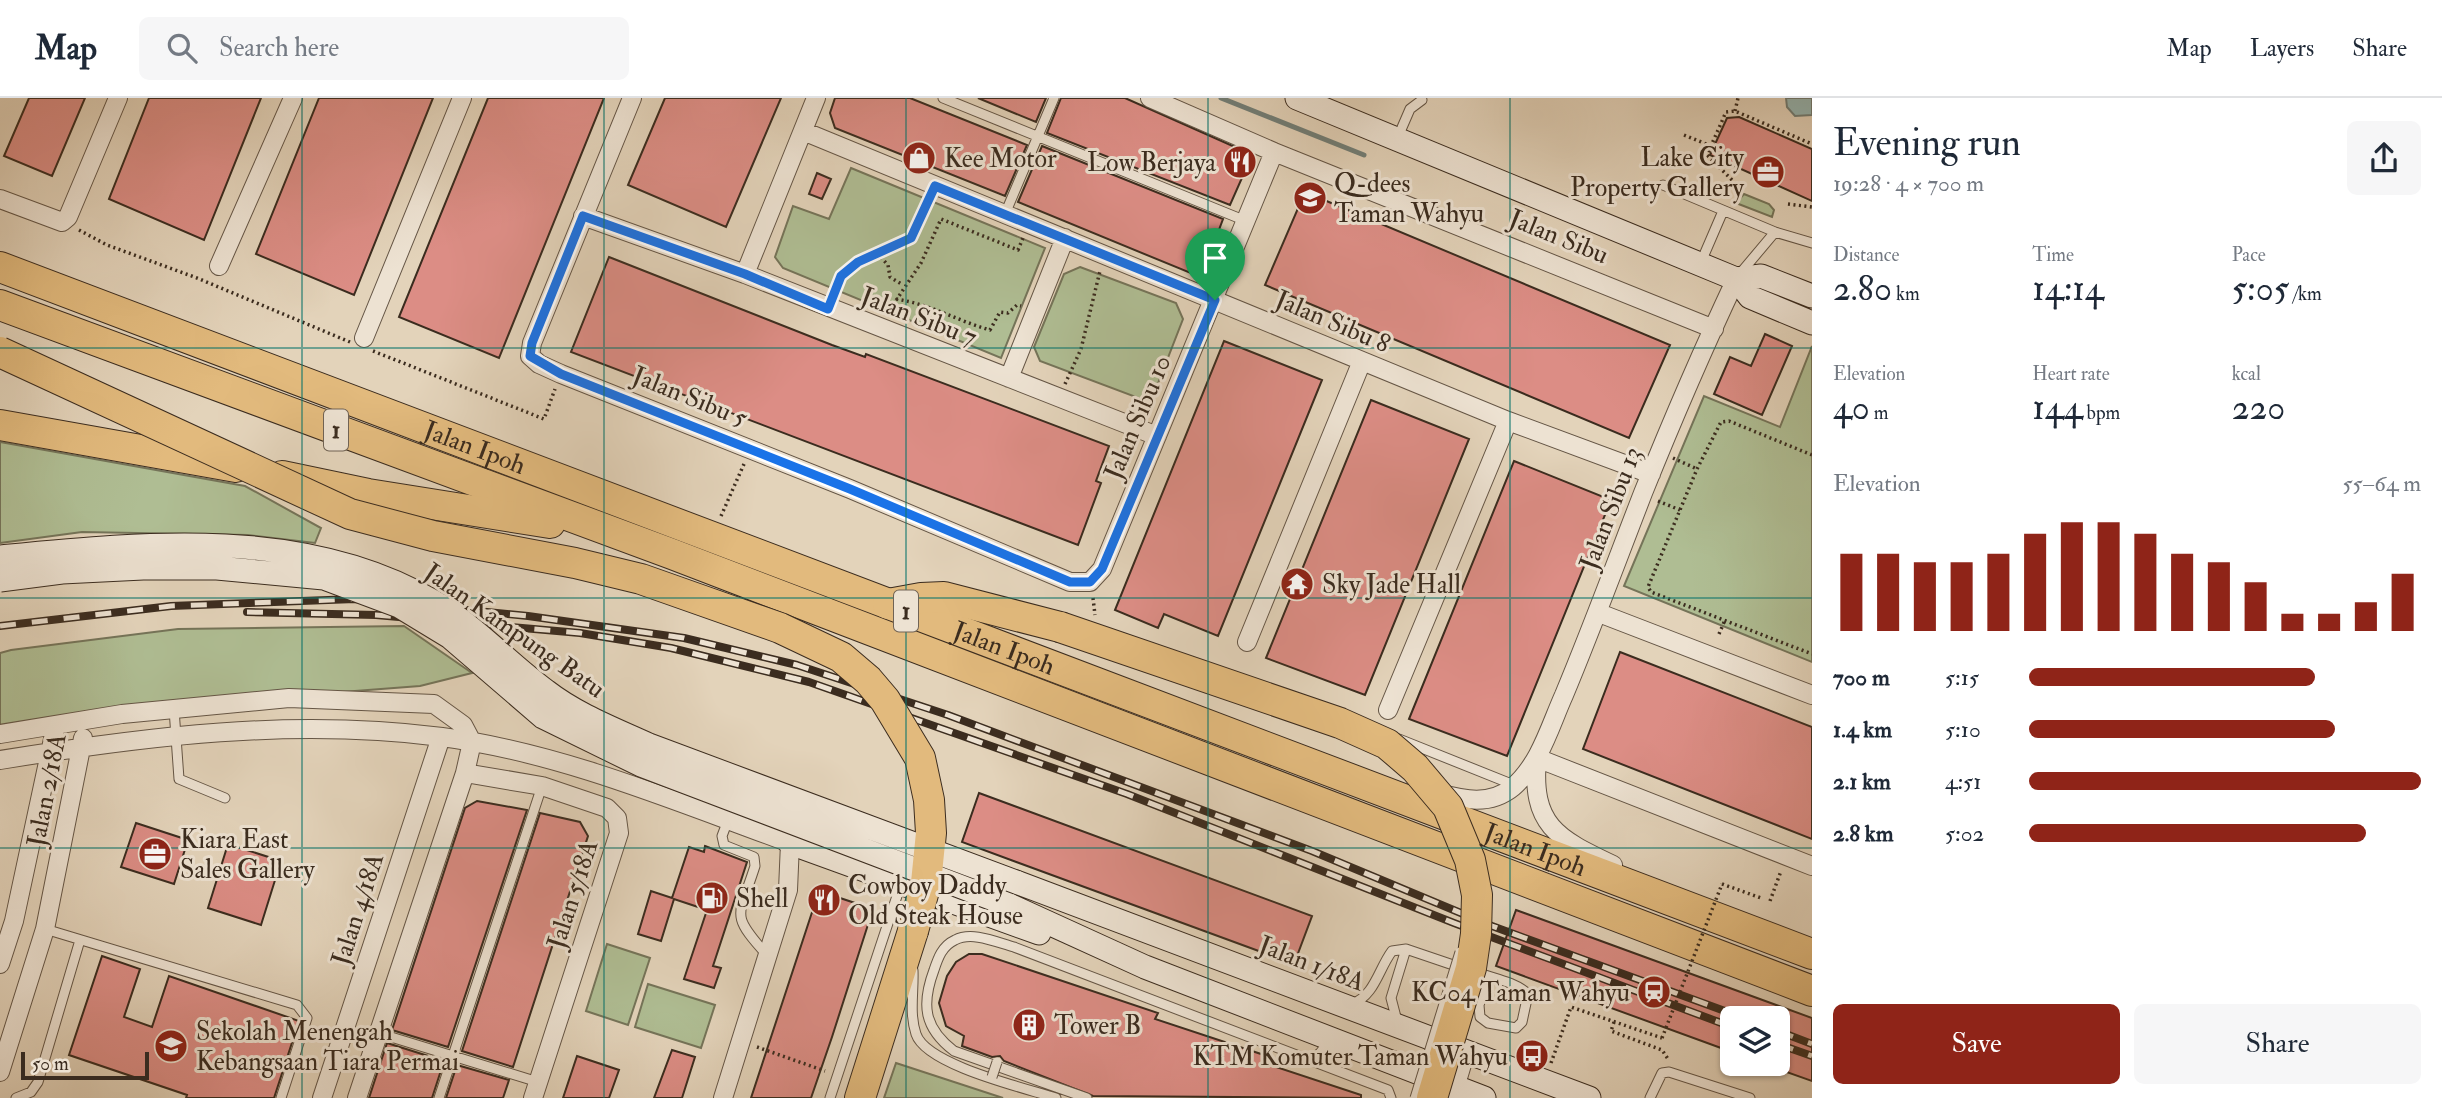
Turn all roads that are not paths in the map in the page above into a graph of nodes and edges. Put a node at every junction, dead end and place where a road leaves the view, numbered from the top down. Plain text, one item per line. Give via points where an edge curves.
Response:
1 (118, 98) edge
2 (293, 98) edge
3 (462, 98) edge
4 (632, 98) edge
5 (816, 98) edge
6 (943, 98) edge
7 (1054, 98) edge
8 (1150, 98) edge
9 (1297, 98) edge
10 (1422, 100) dead end
11 (803, 131) junction
12 (1038, 135) junction
13 (1396, 139) junction
14 (1274, 152) junction
15 (1663, 185) dead end
16 (0, 199) edge
17 (1723, 211) junction
18 (1005, 214) junction
19 (583, 216) junction
20 (1246, 221) junction
21 (1775, 232) junction
22 (1065, 238) junction
23 (1812, 243) edge
24 (1700, 264) junction
25 (0, 267) edge
26 (210, 267) road end
27 (745, 274) junction
28 (1736, 279) junction
29 (1812, 296) edge
30 (1215, 300) junction
31 (0, 305) edge
32 (1812, 323) edge
33 (1714, 329) junction
34 (366, 345) road end
35 (0, 352) edge
36 (1362, 361) junction
37 (1009, 378) junction
38 (1508, 421) junction
39 (0, 425) edge
40 (1157, 436) junction
41 (1651, 474) junction
42 (623, 535) junction
43 (0, 557) edge
44 (0, 580) edge
45 (1090, 582) joint
46 (888, 604) junction
47 (1599, 613) junction
48 (1247, 642) dead end
49 (1812, 695) edge
50 (174, 709) junction
51 (1388, 710) dead end
52 (86, 720) junction
53 (56, 725) junction
54 (1380, 731) dead end
55 (0, 734) edge
56 (176, 734) junction
57 (441, 737) junction
58 (472, 743) junction
59 (1266, 745) junction
60 (82, 746) junction
61 (50, 752) junction
62 (1537, 758) junction
63 (0, 760) edge
64 (465, 774) junction
65 (542, 786) junction
66 (1514, 786) junction
67 (225, 799) dead end
68 (728, 820) junction
69 (790, 843) junction
70 (1812, 866) edge
71 (1016, 882) joint
72 (901, 884) junction
73 (1477, 895) junction
74 (1724, 922) junction
75 (1013, 926) junction
76 (45, 929) junction
77 (913, 930) junction
78 (1465, 934) dead end
79 (80, 940) junction
80 (1461, 947) dead end
81 (1406, 949) junction
82 (1812, 954) edge
83 (767, 956) junction
84 (0, 964) edge
85 (1489, 977) junction
86 (1812, 991) edge
87 (1347, 1006) junction
88 (347, 1023) junction
89 (1399, 1026) junction
90 (378, 1033) junction
91 (1330, 1039) junction
92 (1466, 1051) junction
93 (453, 1056) junction
94 (997, 1062) dead end
95 (1308, 1062) junction
96 (0, 1072) edge
97 (992, 1077) junction
98 (536, 1090) edge
99 (1440, 1092) edge
100 (16, 1098) edge
101 (281, 1098) edge
102 (322, 1098) edge
103 (357, 1098) edge
104 (439, 1098) edge
105 (723, 1098) edge
106 (830, 1098) edge
107 (860, 1098) edge
108 (1056, 1098) edge
109 (1087, 1098) edge
110 (1391, 1098) edge
111 (1415, 1098) edge
112 (1484, 1098) edge
113 (1589, 1098) edge
114 (1650, 1098) edge
115 (1750, 1098) edge

1 - 16 street via 68,217 62,222
2 - 26 street
3 - 34 street
4 - 19 street, Jalan Sibu 5
5 - 11 street
6 - 12 lane
7 - 12 lane
8 - 14 street, Jalan Sibu
9 - 13 street, Jalan Sibu
10 - 13 lane via 1410,109
11 - 18 street, Jalan Sibu 8
11 - 27 street
12 - 18 lane
12 - 20 lane
13 - 24 street, Jalan Sibu
14 - 20 street, Jalan Sibu 10
14 - 33 street, Jalan Sibu
15 - 17 lane
17 - 21 lane
17 - 24 lane
18 - 22 street, Jalan Sibu 8
19 - 27 street, Jalan Sibu 7
19 - 45 street, Jalan Sibu 5 via 530,356 561,374 1070,582
20 - 30 street, Jalan Sibu 10
21 - 23 lane
21 - 28 lane
22 - 30 street, Jalan Sibu 8
22 - 37 street
24 - 28 street, Jalan Sibu
25 - 46 highway, Jalan Ipoh / 1
27 - 37 street, Jalan Sibu 7
28 - 29 street, Jalan Sibu via 1760,276
28 - 32 street, Jalan Sibu via 1750,298
28 - 33 street, Jalan Sibu 13
30 - 36 street, Jalan Sibu 8
30 - 40 street, Jalan Sibu 10
31 - 42 highway, Jalan Ipoh / 1
33 - 41 street, Jalan Sibu 13
35 - 77 highway, bridge via 350,514 641,579 780,628 841,657 885,700 920,758 931,833 926,883
36 - 38 street, Jalan Sibu 8
36 - 48 street
37 - 40 street, Jalan Sibu 7
38 - 41 street, Jalan Sibu 8
38 - 51 street
39 - 42 highway via 368,494
40 - 45 street, Jalan Sibu 10 via 1102,569
41 - 47 street, Jalan Sibu 13
42 - 86 highway, Jalan Ipoh / 1
43 - 71 street, Jalan Kampung Batu, bridge via 158,544 292,552 360,566 397,581 466,623 547,692 593,720
44 - 75 street, Jalan Kampung Batu, bridge via 144,568 217,568 324,578 399,606 450,637 543,717 583,738
46 - 59 highway, Jalan Ipoh / 1
46 - 73 highway, bridge via 944,597 1060,627 1340,723 1387,744 1448,807 1462,836
47 - 49 street
47 - 62 street, Jalan Sibu 13
50 - 52 street
50 - 56 lane
50 - 58 street via 289,698 434,705 463,725
52 - 53 street
52 - 60 street, Jalan 2/18A
53 - 55 street
53 - 61 street, Jalan 2/18A
54 - 66 lane
56 - 57 street via 288,727
56 - 60 street
56 - 67 lane via 179,779
57 - 58 street
57 - 88 street, Jalan 4/18A
58 - 64 street
58 - 68 street via 596,772
59 - 66 street, Jalan Sibu 13 via 1464,800 1493,797
59 - 74 highway, Jalan Ipoh / 1
60 - 61 street
60 - 76 street, Jalan 2/18A
61 - 63 street
61 - 84 street, Jalan 2/18A via 14,921
62 - 66 street, Jalan Sibu 13
62 - 70 street
62 - 74 street, Jalan Sibu 13 via 1534,788 1548,824 1598,858
64 - 65 street, Jalan 5/18A
64 - 90 street
65 - 93 lane
65 - 98 street, Jalan 5/18A via 607,808 617,818 619,833
68 - 69 street
68 - 83 lane via 724,845 754,857 739,919
69 - 72 street
69 - 83 street via 788,890
71 - 87 street, Jalan 1/18A
72 - 75 street
72 - 106 lane
73 - 78 lane, bridge
73 - 99 highway, bridge via 1471,968
74 - 82 highway, Jalan Ipoh / 1
75 - 91 street via 1145,967
75 - 95 lane
75 - 109 lane via 955,940 940,952 926,991 927,1013 938,1038 954,1051
76 - 79 lane
76 - 96 street, Jalan 2/18A
77 - 97 lane via 916,1037 951,1063
77 - 107 highway
79 - 100 lane via 38,1082 31,1092
79 - 101 lane via 297,1005 307,1018
80 - 111 lane, bridge
81 - 85 lane
81 - 87 lane via 1392,951 1371,992
81 - 89 lane via 1391,998
83 - 105 street
85 - 85 lane via 1528,995 1522,1022 1516,1028 1480,1017
87 - 89 street, Jalan 1/18A
88 - 90 street
88 - 102 street, Jalan 4/18A
89 - 92 street, Jalan 1/18A
90 - 93 lane
90 - 103 street
91 - 95 lane
91 - 99 street
92 - 99 street
92 - 113 street, Jalan 1/18A
93 - 98 lane
93 - 104 lane
94 - 97 lane, bridge
95 - 110 lane via 1388,1090
97 - 108 lane
99 - 112 street
114 - 115 lane via 1657,1079 1669,1072

